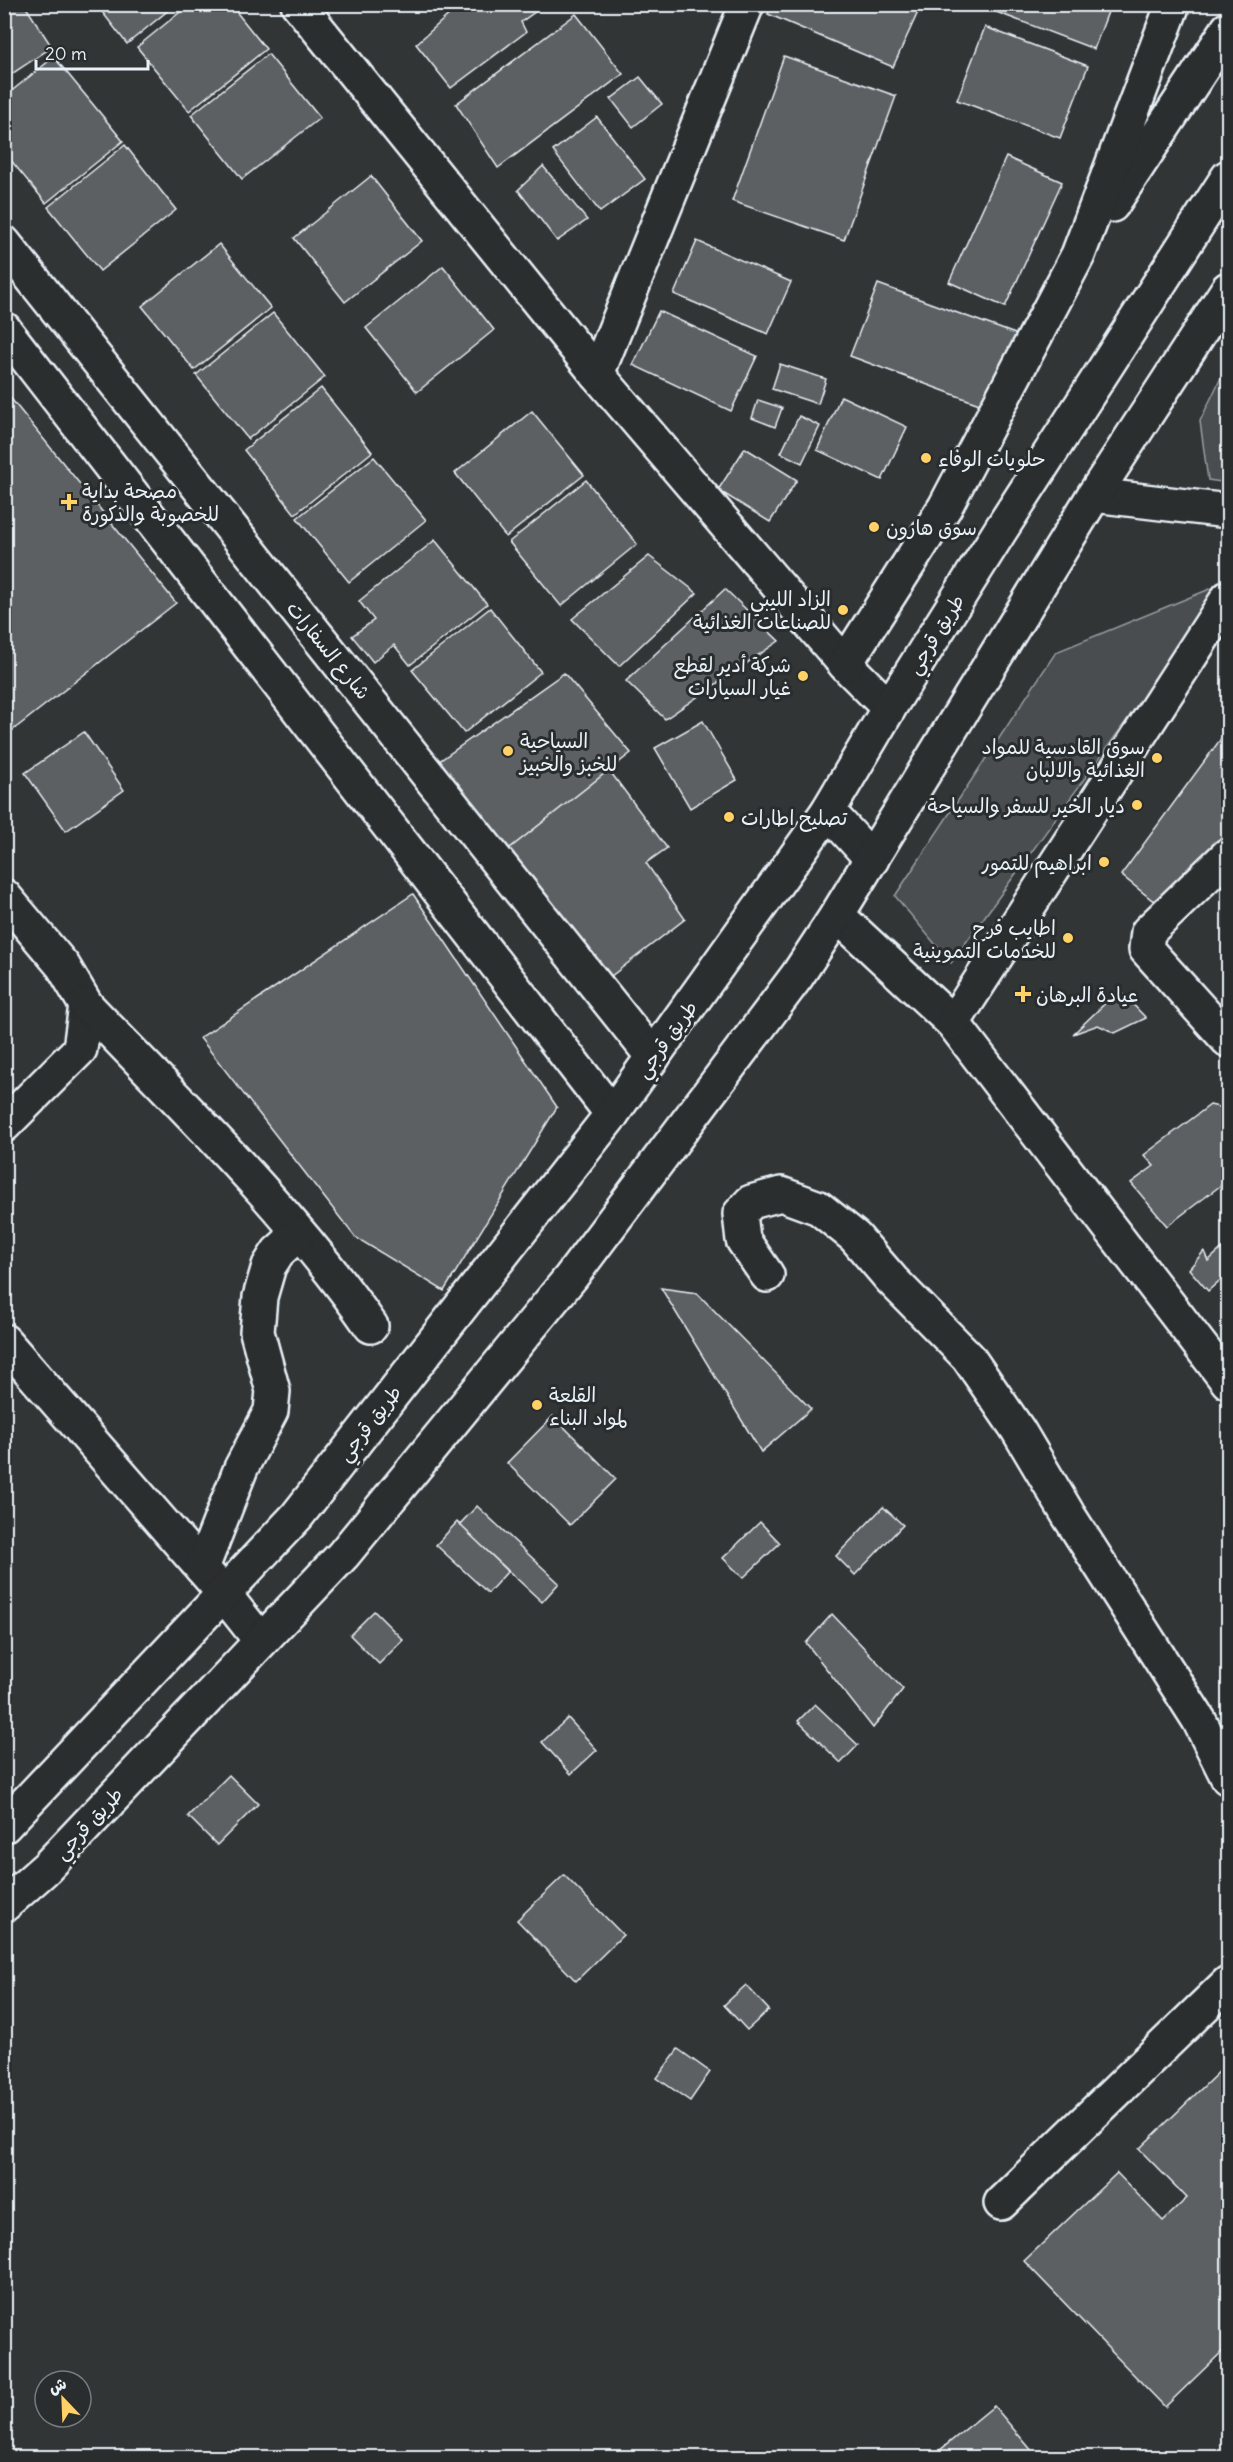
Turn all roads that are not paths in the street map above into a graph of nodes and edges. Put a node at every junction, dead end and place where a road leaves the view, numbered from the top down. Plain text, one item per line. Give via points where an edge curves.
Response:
1 (298, 4) edge
2 (747, 4) edge
3 (1173, 4) edge
4 (1228, 29) edge
5 (1228, 177) edge
6 (4, 243) edge
7 (1078, 255) junction
8 (1228, 289) edge
9 (4, 329) edge
10 (597, 374) junction
11 (1094, 495) junction
12 (1228, 511) edge
13 (1228, 598) edge
14 (845, 664) junction
15 (889, 708) junction
16 (828, 811) junction
17 (1228, 855) edge
18 (872, 859) junction
19 (4, 896) edge
20 (837, 915) junction
21 (86, 1005) junction
22 (952, 1023) junction
23 (1228, 1040) edge
24 (653, 1057) junction
25 (612, 1114) junction
26 (4, 1125) edge
27 (298, 1234) junction
28 (767, 1275) dead end
29 (371, 1326) dead end
30 (4, 1341) edge
31 (1223, 1365) edge
32 (202, 1568) junction
33 (223, 1593) junction
34 (261, 1641) junction
35 (1228, 1779) edge
36 (4, 1826) edge
37 (4, 1905) edge
38 (1228, 1983) edge
39 (1001, 2203) dead end

1 - 10 main road
2 - 10 main road
3 - 7 main road
4 - 7 main road
5 - 15 main road, طريق قرجي
6 - 24 main road, شارع السفارات
7 - 14 main road via 945,507
8 - 11 main road, طريق قرجي
9 - 25 main road
10 - 14 main road
11 - 12 main road
11 - 18 main road, طريق قرجي
13 - 22 main road
14 - 15 main road
15 - 16 main road, طريق قرجي
16 - 18 main road
16 - 24 main road, طريق قرجي
17 - 23 main road via 1148,932 1146,949
18 - 20 main road, طريق قرجي
19 - 21 main road via 63,966
20 - 22 main road
20 - 34 main road, طريق قرجي via 797,976 571,1277 343,1555
21 - 26 main road via 80,1050
21 - 27 main road via 242,1169
22 - 31 main road
24 - 25 main road, طريق قرجي
25 - 33 main road, طريق قرجي via 297,1516
27 - 29 main road
27 - 32 main road via 269,1266 260,1297 257,1332 273,1390 271,1411 241,1468
28 - 35 main road via 743,1240 740,1214 751,1202 781,1194 819,1208 855,1237 968,1358 1018,1430 1199,1720
30 - 32 main road
32 - 33 main road
33 - 34 main road
33 - 36 main road, طريق قرجي
34 - 37 main road, طريق قرجي via 45,1868
38 - 39 main road

